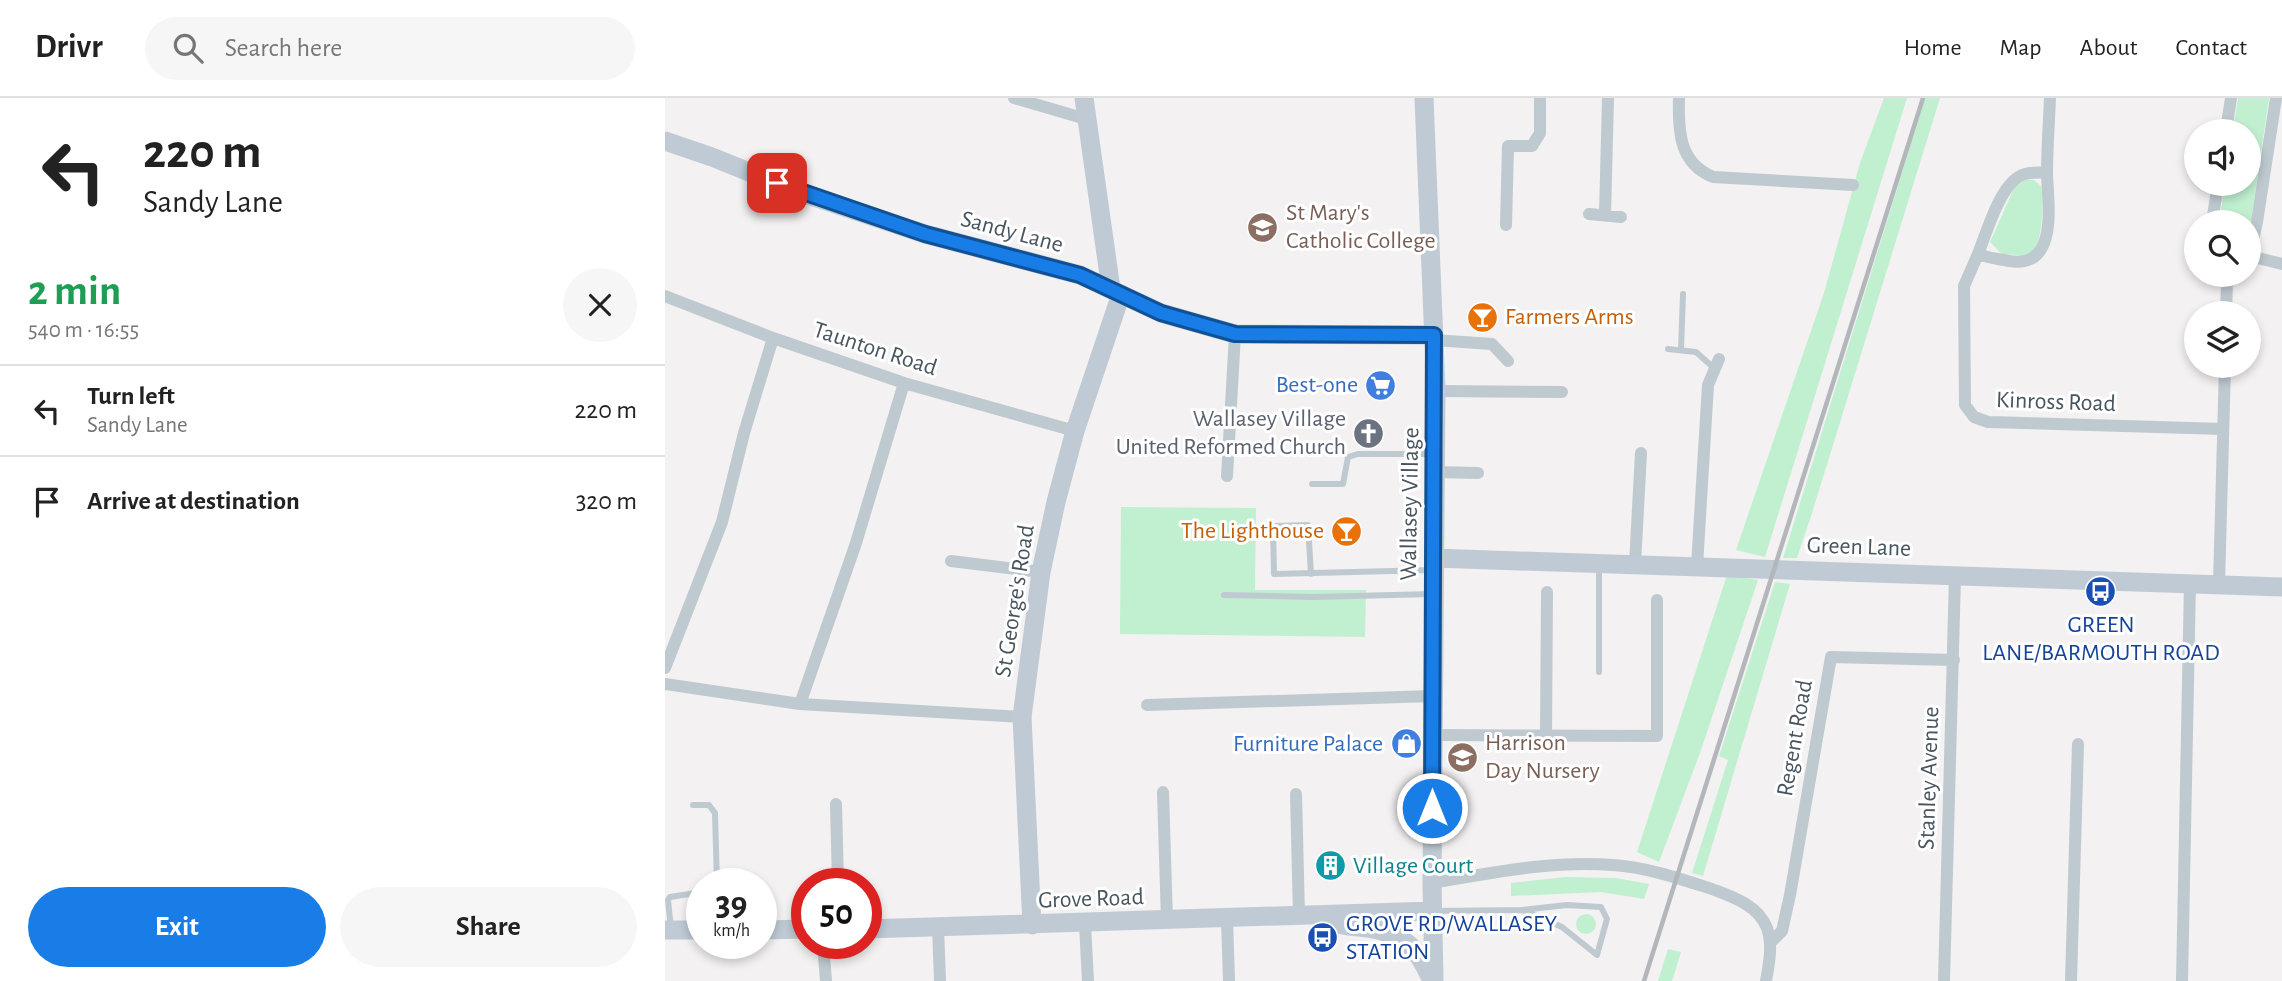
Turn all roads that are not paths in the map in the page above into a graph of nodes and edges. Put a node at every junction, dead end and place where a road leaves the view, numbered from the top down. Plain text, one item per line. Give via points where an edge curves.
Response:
1 (1014, 98) edge
2 (1084, 98) edge
3 (1423, 98) edge
4 (1540, 98) edge
5 (1608, 98) edge
6 (1679, 98) edge
7 (2050, 98) edge
8 (2231, 98) edge
9 (2277, 98) edge
10 (1086, 119) junction
11 (2228, 119) edge
12 (2277, 131) edge
13 (665, 142) edge
14 (2047, 172) junction
15 (1853, 185) dead end
16 (2260, 210) edge
17 (1589, 214) dead end
18 (1605, 215) junction
19 (1621, 217) dead end
20 (1506, 225) dead end
21 (1978, 254) junction
22 (2261, 259) edge
23 (2282, 264) edge
24 (1116, 291) junction
25 (1683, 294) dead end
26 (665, 296) edge
27 (1235, 334) junction
28 (1434, 337) junction
29 (773, 338) junction
30 (1668, 349) dead end
31 (1681, 350) junction
32 (1508, 361) dead end
33 (1717, 364) joint
34 (2225, 378) edge
35 (904, 383) junction
36 (1436, 391) junction
37 (1562, 392) dead end
38 (2223, 429) junction
39 (1076, 431) junction
40 (1641, 453) dead end
41 (1435, 463) junction
42 (1478, 474) dead end
43 (1227, 476) dead end
44 (1311, 484) dead end
45 (951, 561) dead end
46 (1599, 563) junction
47 (1434, 564) junction
48 (1635, 564) junction
49 (1697, 566) junction
50 (1041, 572) junction
51 (1311, 574) junction
52 (1955, 576) junction
53 (2190, 583) junction
54 (2219, 584) junction
55 (2282, 587) edge
56 (1547, 592) dead end
57 (1434, 594) junction
58 (1224, 595) dead end
59 (1657, 600) dead end
60 (1954, 660) junction
61 (665, 668) edge
62 (1599, 672) dead end
63 (665, 684) edge
64 (1433, 696) junction
65 (800, 704) junction
66 (1147, 705) dead end
67 (1022, 717) junction
68 (1433, 735) junction
69 (1546, 735) junction
70 (2078, 744) dead end
71 (1163, 792) dead end
72 (1296, 794) dead end
73 (836, 804) dead end
74 (693, 806) dead end
75 (717, 868) edge
76 (838, 868) edge
77 (1432, 883) junction
78 (686, 894) edge
79 (1522, 910) junction
80 (1433, 911) junction
81 (1308, 916) junction
82 (1227, 919) junction
83 (1167, 921) junction
84 (1086, 924) junction
85 (1032, 925) junction
86 (938, 927) junction
87 (882, 929) edge
88 (668, 930) edge
89 (686, 930) edge
90 (1770, 943) junction
91 (825, 959) edge
92 (827, 981) edge
93 (940, 981) edge
94 (1088, 981) edge
95 (1229, 981) edge
96 (1433, 981) edge
97 (1766, 981) edge
98 (1944, 981) edge
99 (2071, 981) edge
100 (2182, 981) edge

1 - 10 street
2 - 10 street, St George's Road
3 - 28 street, Wallasey Village
4 - 20 street via 1540,133 1532,146 1508,146
5 - 18 street
6 - 15 street via 1682,144 1698,171 1713,177
7 - 14 street
8 - 11 street
9 - 12 street
10 - 24 street, St George's Road
12 - 16 street
13 - 24 street, Sandy Lane via 925,234 1080,275
14 - 21 street, Kinross Road via 2023,174 2009,184
14 - 21 street via 2049,227 2035,257 2014,262
17 - 18 street
18 - 19 street
21 - 38 street, Kinross Road via 1964,286 1965,405 1974,417 1988,422
22 - 23 street
24 - 27 street, Sandy Lane via 1161,313
24 - 39 street, St George's Road
25 - 31 lane
26 - 29 street, Taunton Road
27 - 28 street, Sandy Lane
27 - 43 street
28 - 32 street via 1492,344
28 - 36 street, Wallasey Village
29 - 35 street, Taunton Road
29 - 61 street via 722,522
30 - 31 lane
31 - 33 lane via 1696,352
33 - 49 street via 1708,385
34 - 38 street
35 - 39 street, Taunton Road
35 - 65 street via 856,543
36 - 37 street
36 - 41 street, Wallasey Village
38 - 54 street
39 - 50 street, St George's Road
40 - 48 street
41 - 42 street
41 - 44 lane via 1358,453 1348,457 1343,484
41 - 47 street, Wallasey Village
45 - 50 street
46 - 47 street, Green Lane
46 - 48 street, Green Lane
46 - 62 lane
47 - 51 lane
47 - 57 street, Wallasey Village
48 - 49 street, Green Lane
49 - 52 street, Green Lane
50 - 67 street, St George's Road
51 - 51 lane via 1274,574 1273,526 1308,525
52 - 53 street, Green Lane
52 - 60 street, Stanley Avenue
53 - 54 street, Green Lane
53 - 100 street
54 - 55 street, Green Lane
56 - 69 street
57 - 58 lane
57 - 64 street, Wallasey Village
59 - 69 street via 1657,736
60 - 90 street, Regent Road via 1831,656 1788,907 1783,930
60 - 98 street, Stanley Avenue
63 - 65 street
64 - 66 street
64 - 68 street, Wallasey Village
65 - 67 street
67 - 85 street, St George's Road
68 - 69 street
68 - 77 street, Wallasey Village
70 - 99 street
71 - 83 street
72 - 81 street
73 - 76 street
74 - 75 lane via 709,805 715,813
77 - 80 street, Wallasey Village
77 - 90 street via 1564,865 1643,869 1742,901 1758,913
78 - 88 lane via 668,900
79 - 79 lane via 1562,927 1597,955 1607,919 1601,907
79 - 80 lane
80 - 81 street, Grove Road
80 - 96 street, Wallasey Village
81 - 82 street, Grove Road
81 - 96 street, Grove Road via 1399,936 1417,951
82 - 83 street, Grove Road
82 - 95 street
83 - 84 street, Grove Road
84 - 85 street, Grove Road
84 - 94 street
85 - 86 street, Grove Road
86 - 87 street, Grove Road
86 - 93 street
88 - 89 street
90 - 97 street
91 - 92 street

